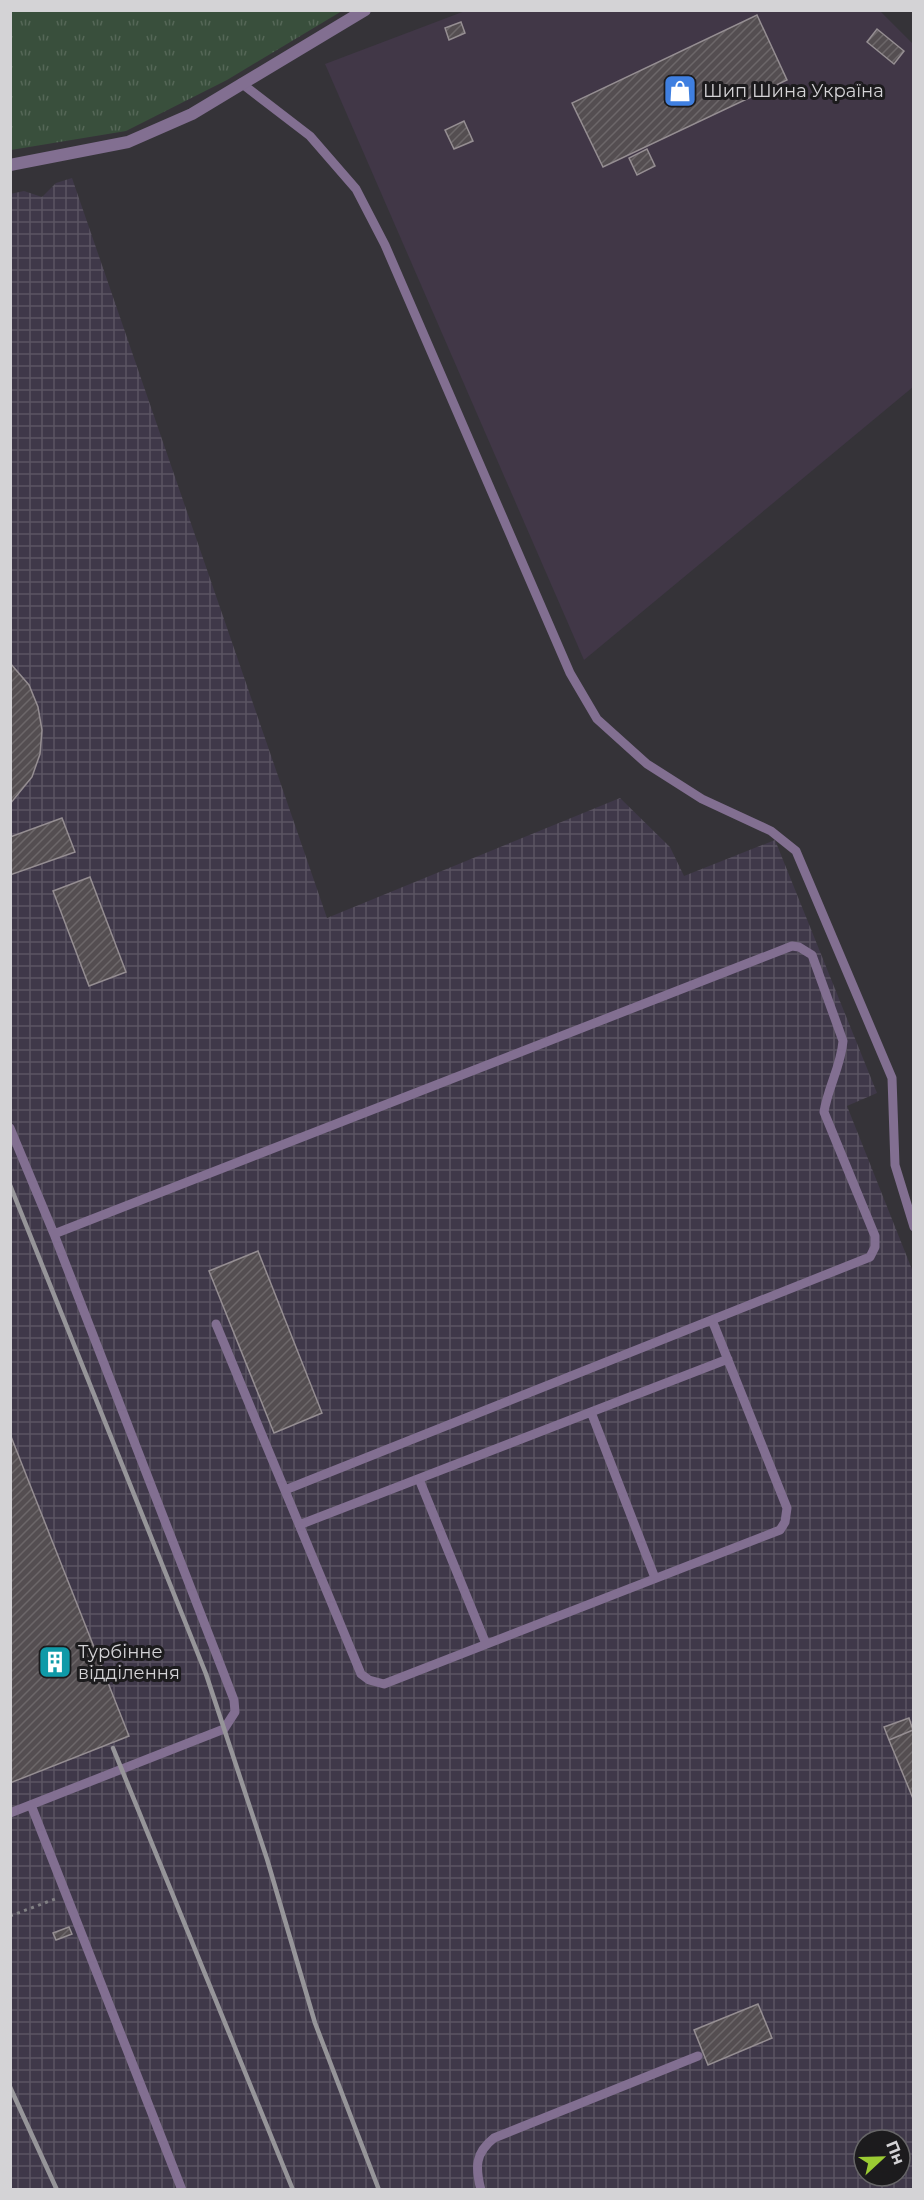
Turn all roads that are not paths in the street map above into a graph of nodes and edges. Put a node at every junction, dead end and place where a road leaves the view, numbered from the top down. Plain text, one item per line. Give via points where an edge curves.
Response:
1 (365, 10) edge
2 (241, 83) junction
3 (10, 165) edge
4 (10, 1128) edge
5 (914, 1227) edge
6 (54, 1234) junction
7 (712, 1320) junction
8 (216, 1324) dead end
9 (728, 1359) junction
10 (591, 1412) junction
11 (419, 1479) junction
12 (285, 1490) junction
13 (299, 1526) junction
14 (655, 1578) junction
15 (486, 1644) junction
16 (31, 1805) junction
17 (10, 1813) edge
18 (698, 2056) dead end
19 (182, 2190) edge
20 (481, 2190) edge

1 - 2 street
2 - 3 street via 192,114 128,142
2 - 5 lane via 310,136 356,189 385,245 570,673 597,719 647,764 702,799 771,831 796,851 892,1078 895,1165
4 - 6 lane
6 - 7 lane via 792,946 800,947 812,955 843,1041 824,1112 875,1247 864,1261
6 - 16 lane via 230,1689 235,1712 224,1729
7 - 9 lane
7 - 12 lane
8 - 12 lane
9 - 10 lane
9 - 14 lane via 787,1508 785,1522 780,1530
10 - 11 lane
10 - 14 lane
11 - 13 lane
11 - 15 lane
12 - 13 lane
13 - 15 lane via 361,1674 369,1680 384,1684
14 - 15 lane
16 - 17 lane
16 - 19 lane
18 - 20 lane via 494,2138 482,2148 477,2160

